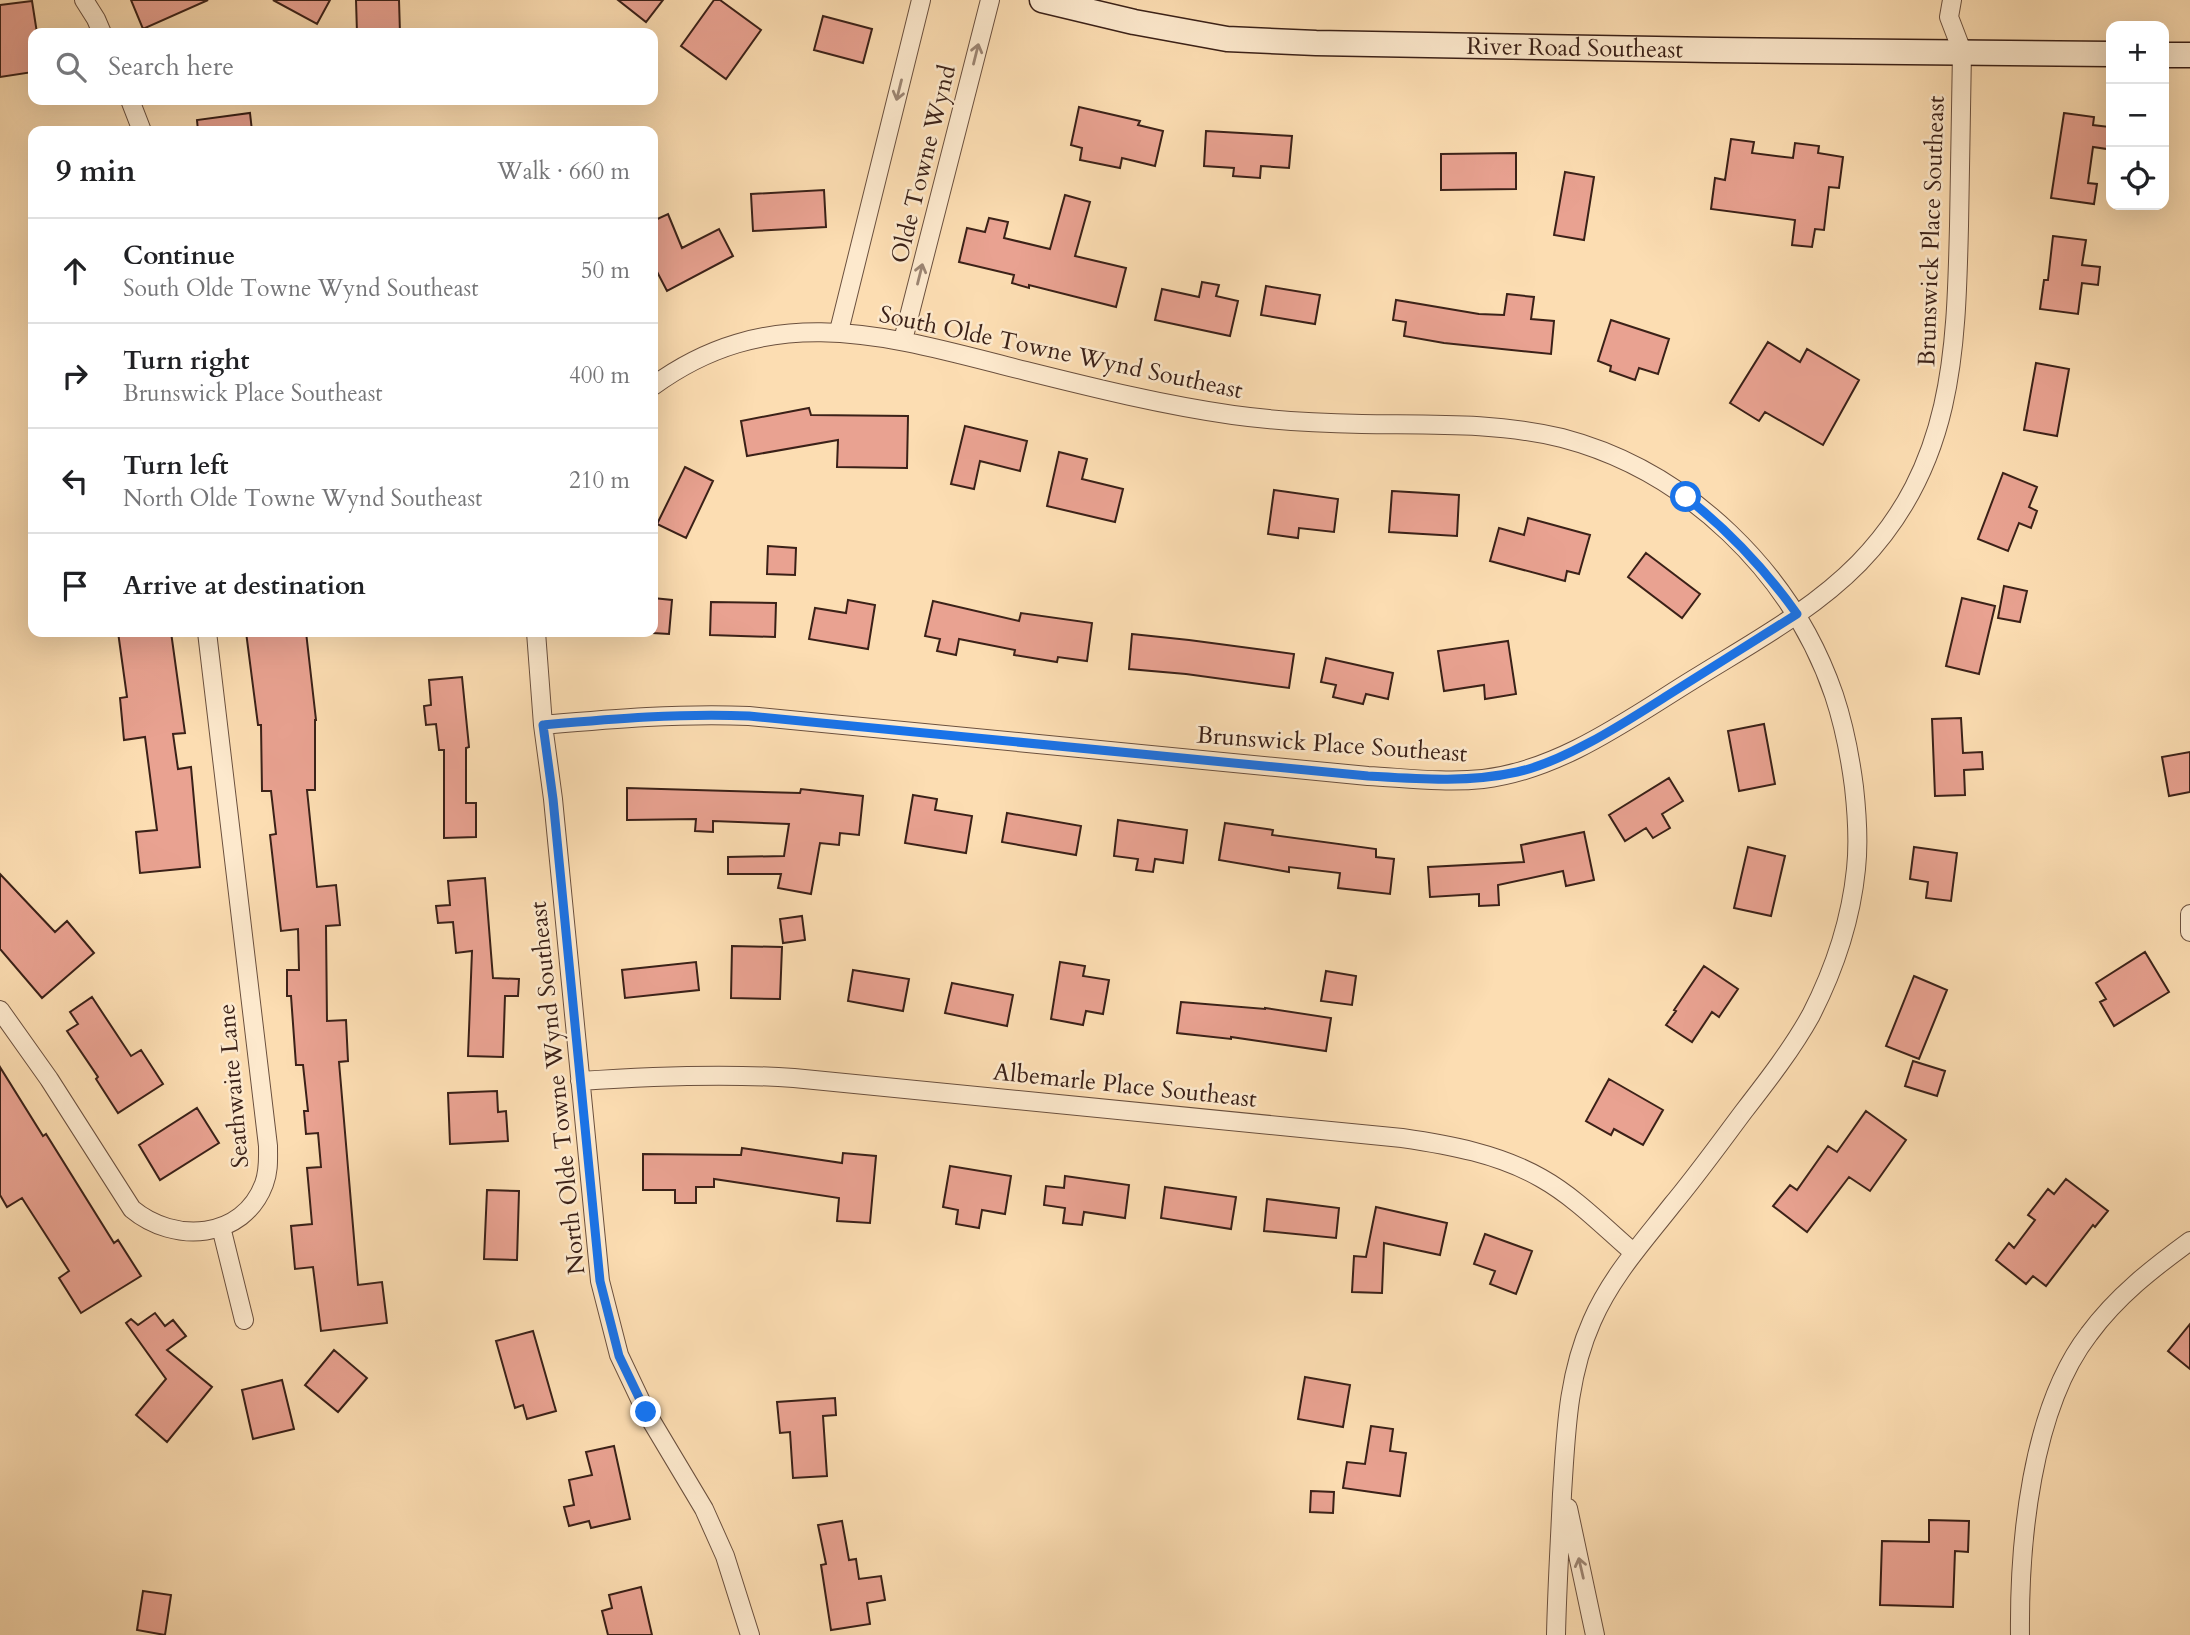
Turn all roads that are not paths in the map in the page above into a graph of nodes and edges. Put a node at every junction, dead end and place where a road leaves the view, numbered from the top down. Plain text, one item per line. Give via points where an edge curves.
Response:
1 (84, 0) edge
2 (921, 0) edge
3 (990, 0) edge
4 (1042, 0) edge
5 (1952, 0) edge
6 (100, 28) edge
7 (1962, 51) junction
8 (2106, 54) edge
9 (2169, 55) edge
10 (2190, 55) edge
11 (132, 105) edge
12 (140, 126) edge
13 (839, 331) junction
14 (903, 340) junction
15 (658, 382) edge
16 (1797, 614) junction
17 (208, 637) edge
18 (536, 637) edge
19 (543, 725) junction
20 (2190, 914) edge
21 (2190, 932) edge
22 (0, 1010) edge
23 (580, 1081) junction
24 (221, 1227) junction
25 (2190, 1241) edge
26 (1633, 1252) junction
27 (244, 1320) dead end
28 (1563, 1485) junction
29 (750, 1635) edge
30 (1556, 1635) edge
31 (1595, 1635) edge
32 (2020, 1635) edge

1 - 6 street
2 -> 13 street, Olde Towne Wynd
14 -> 3 street, Olde Towne Wynd
4 - 7 main road, River Road Southeast via 1227,38 1316,43
5 - 7 street via 1949,17
7 - 8 main road, River Road Southeast
7 - 16 street, Brunswick Place Southeast via 1957,284 1951,371 1936,436 1922,471 1881,537 1858,564
9 - 10 main road
11 - 12 street
13 - 14 street, South Olde Towne Wynd Southeast
13 - 15 street via 768,336 729,346
14 - 16 street, South Olde Towne Wynd Southeast via 1207,411 1307,422 1502,428 1584,445 1656,478 1714,519 1758,564
16 - 19 street, Brunswick Place Southeast via 1590,741 1521,772 1483,779 1368,776 749,716 619,718
16 - 26 street, South Olde Towne Wynd Southeast via 1835,697 1855,799 1856,871 1839,948 1826,984 1786,1056
17 - 24 street, Seathwaite Lane via 268,1166 253,1205
18 - 19 street, North Olde Towne Wynd Southeast
19 - 23 street, North Olde Towne Wynd Southeast
20 - 21 street
22 - 24 street, Seathwaite Lane via 132,1209 146,1220 183,1232
23 - 26 street, Albemarle Place Southeast via 684,1074 794,1078 1438,1143 1494,1157 1543,1179
23 - 29 street, North Olde Towne Wynd Southeast via 600,1281 619,1356 646,1412 704,1509 725,1556
24 - 27 street
25 - 32 street via 2109,1309 2063,1378 2042,1441 2027,1510
26 - 28 street, South Olde Towne Wynd Southeast via 1608,1289 1578,1355 1566,1416
28 - 30 street, South Olde Towne Wynd Southeast
31 -> 28 street, South Olde Towne Wynd Southeast

